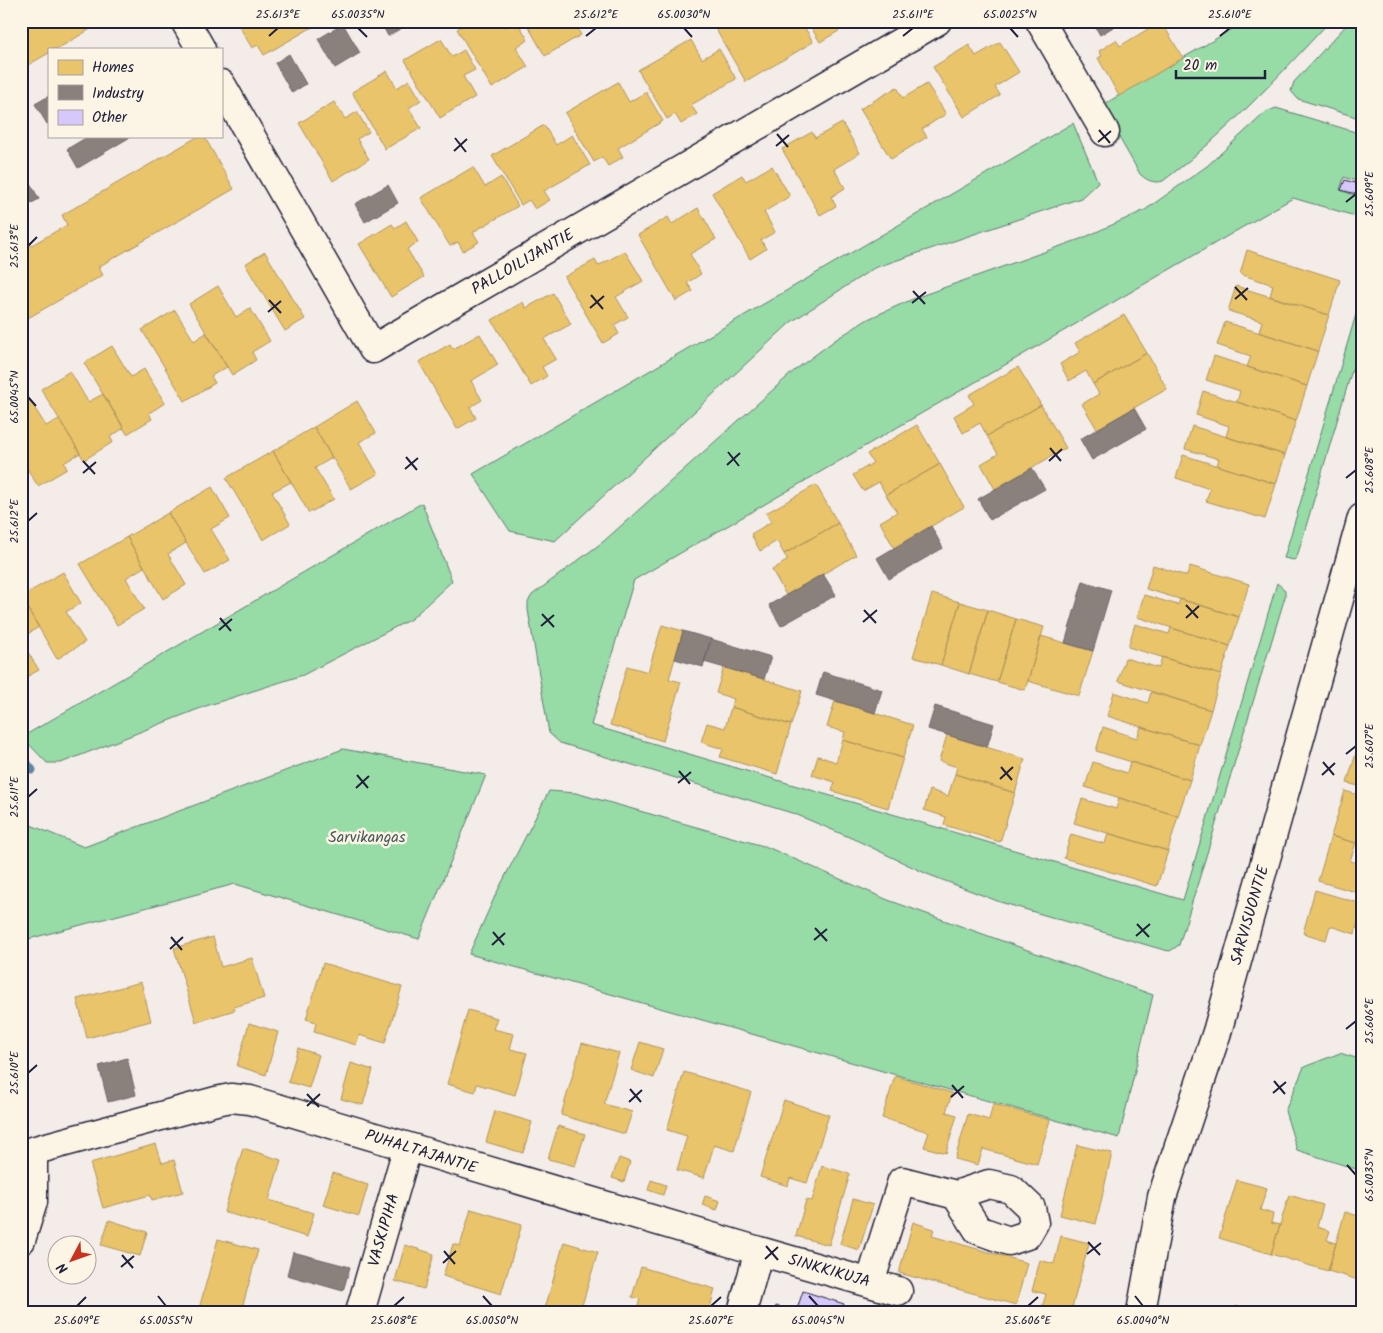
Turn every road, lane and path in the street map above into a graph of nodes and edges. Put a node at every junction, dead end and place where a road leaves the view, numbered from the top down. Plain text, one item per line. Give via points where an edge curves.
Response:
1 (185, 21) edge
2 (937, 21) edge
3 (1040, 21) edge
4 (200, 48) edge
5 (222, 86) edge
6 (1105, 132) dead end
7 (1362, 518) edge
8 (407, 1149) junction
9 (27, 1152) edge
10 (956, 1195) dead end
11 (21, 1240) edge
12 (759, 1251) junction
13 (870, 1283) junction
14 (898, 1291) dead end
15 (360, 1312) edge
16 (742, 1312) edge
17 (1141, 1312) edge

1 - 4 street
2 - 5 street, PALLOILIJANTIE via 373,349
3 - 6 street
7 - 17 street, SARVISUONTIE via 1220,1022 1162,1196
8 - 9 street, PUHALTAJANTIE via 250,1100 231,1098
8 - 12 street, PUHALTAJANTIE
8 - 15 street, VASKIPIHA
9 - 11 street via 33,1202
10 - 13 street via 902,1181
12 - 13 street, SINKKIKUJA
12 - 16 street
13 - 14 street, SINKKIKUJA

